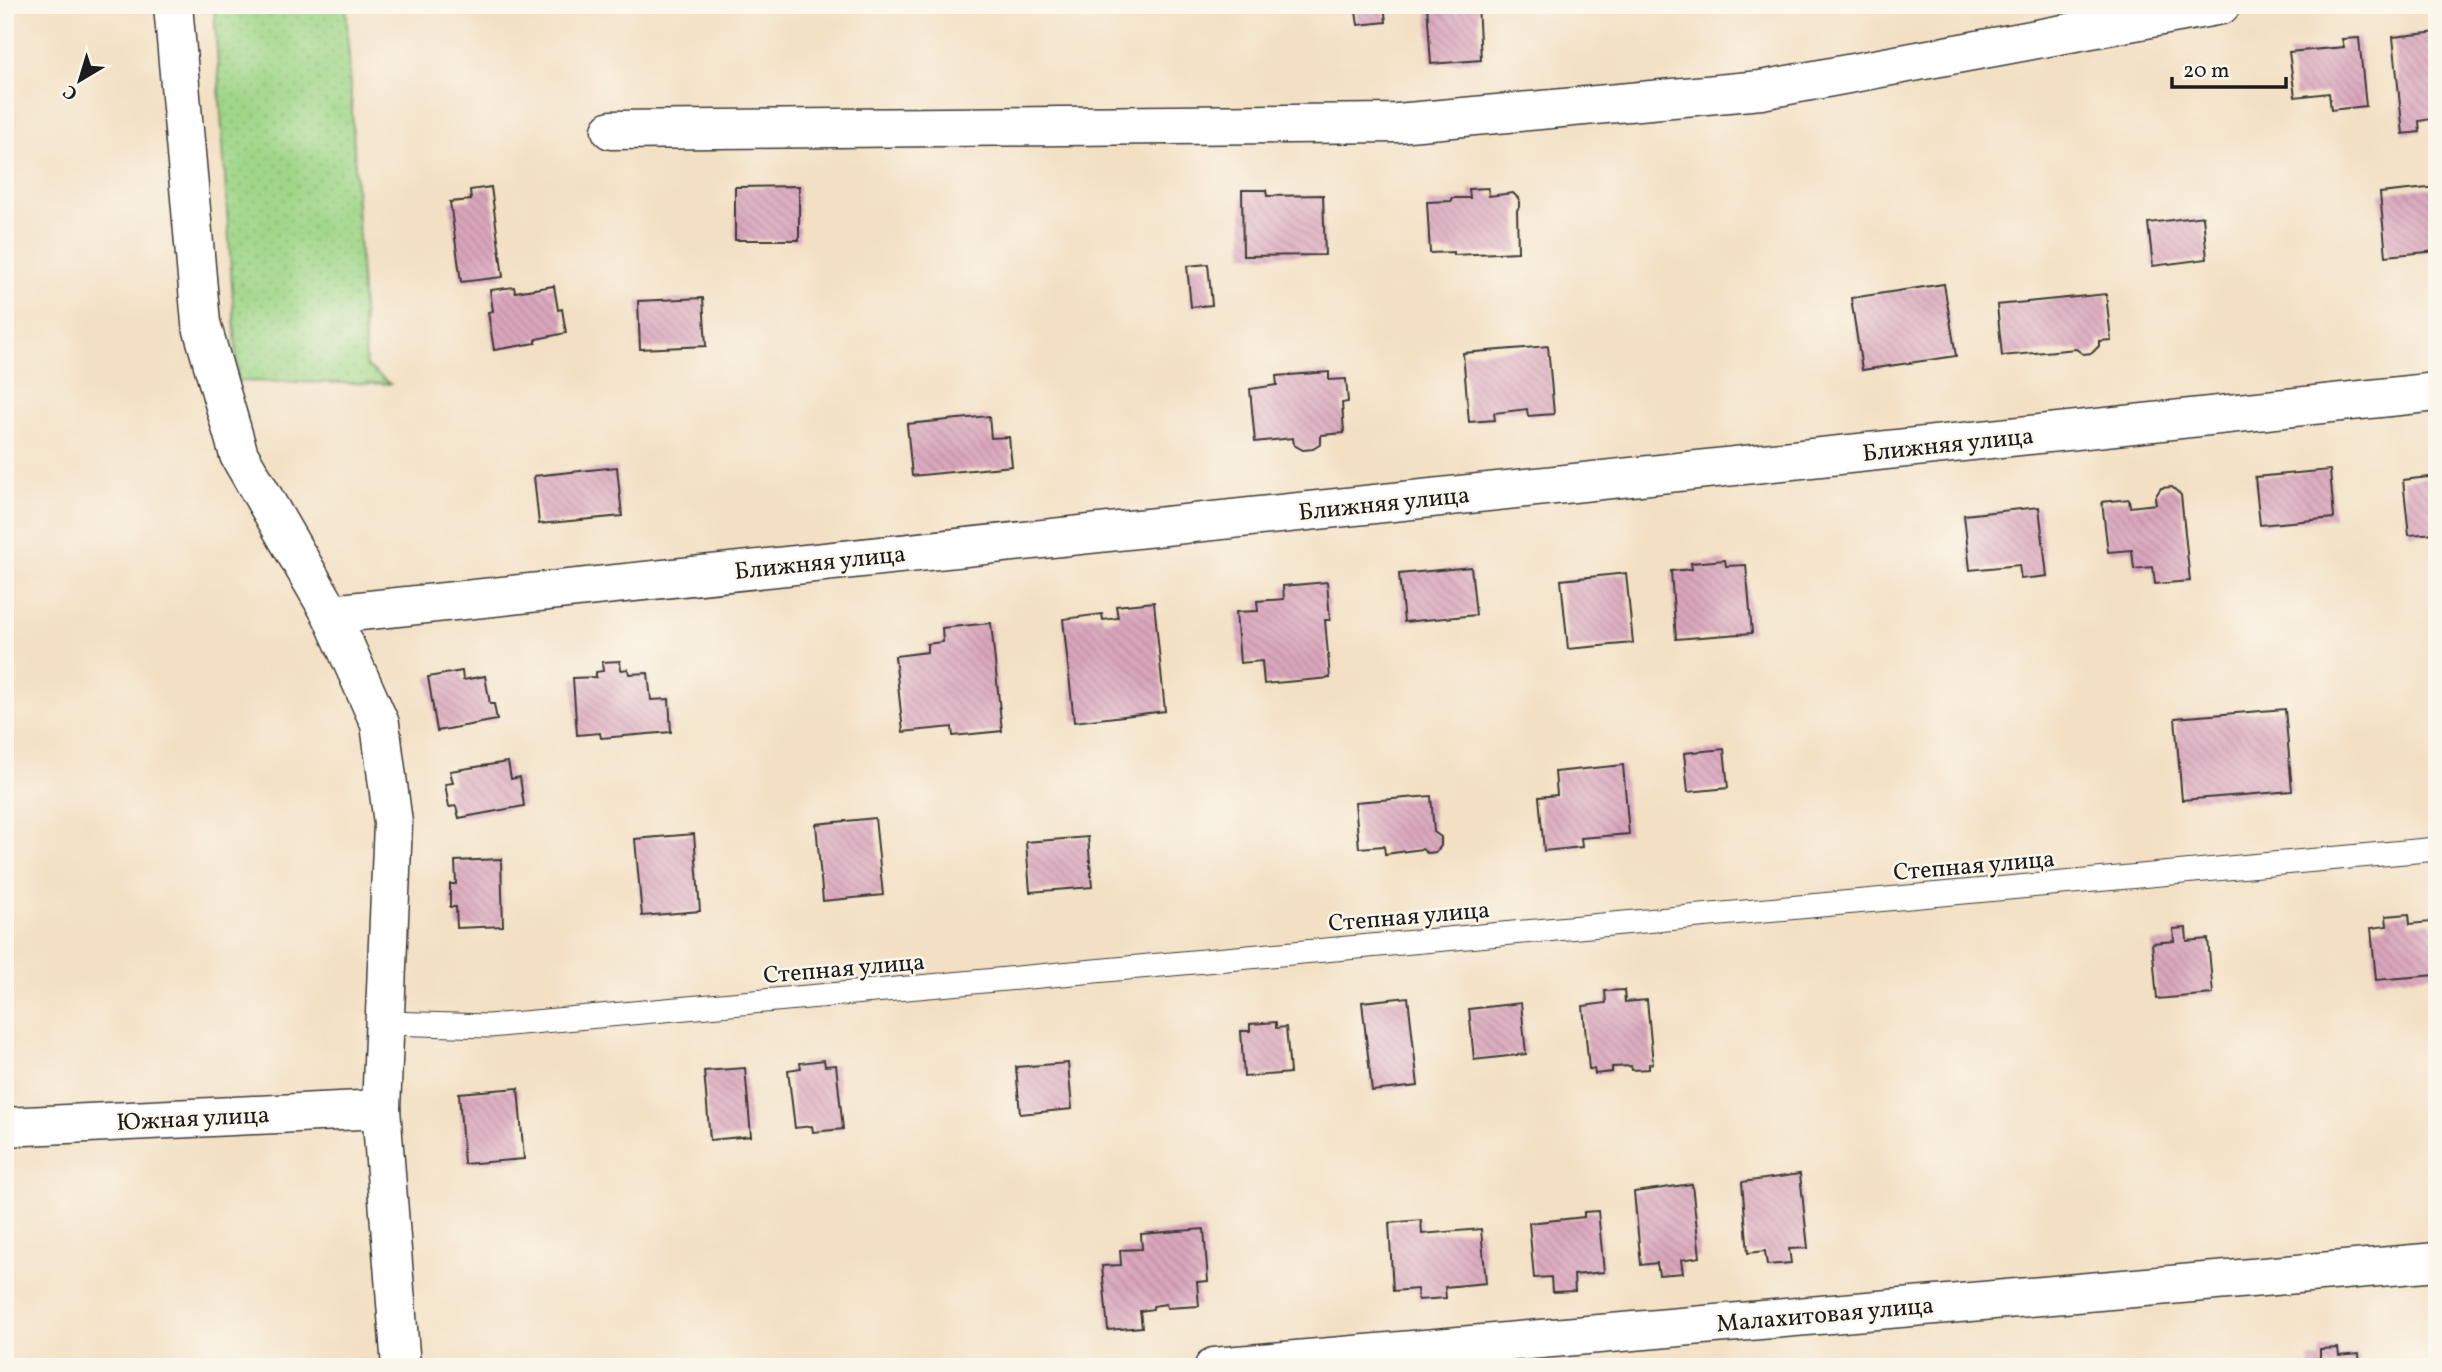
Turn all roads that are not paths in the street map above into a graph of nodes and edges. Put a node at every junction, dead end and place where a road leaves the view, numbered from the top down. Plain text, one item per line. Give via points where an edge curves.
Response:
1 (173, 5) edge
2 (2221, 5) edge
3 (611, 130) dead end
4 (2437, 392) edge
5 (331, 614) junction
6 (2437, 849) edge
7 (386, 1023) junction
8 (381, 1109) junction
9 (5, 1127) edge
10 (2437, 1262) edge
11 (401, 1367) edge
12 (1214, 1367) edge

1 - 5 street via 201,323 239,455
2 - 3 street via 1761,90 1397,123
4 - 5 street, Ближняя улица
5 - 7 street via 380,724 393,823
6 - 7 lane, Степная улица via 489,1026
7 - 8 street
8 - 9 street, Южная улица
8 - 11 street
10 - 12 street, Малахитовая улица

